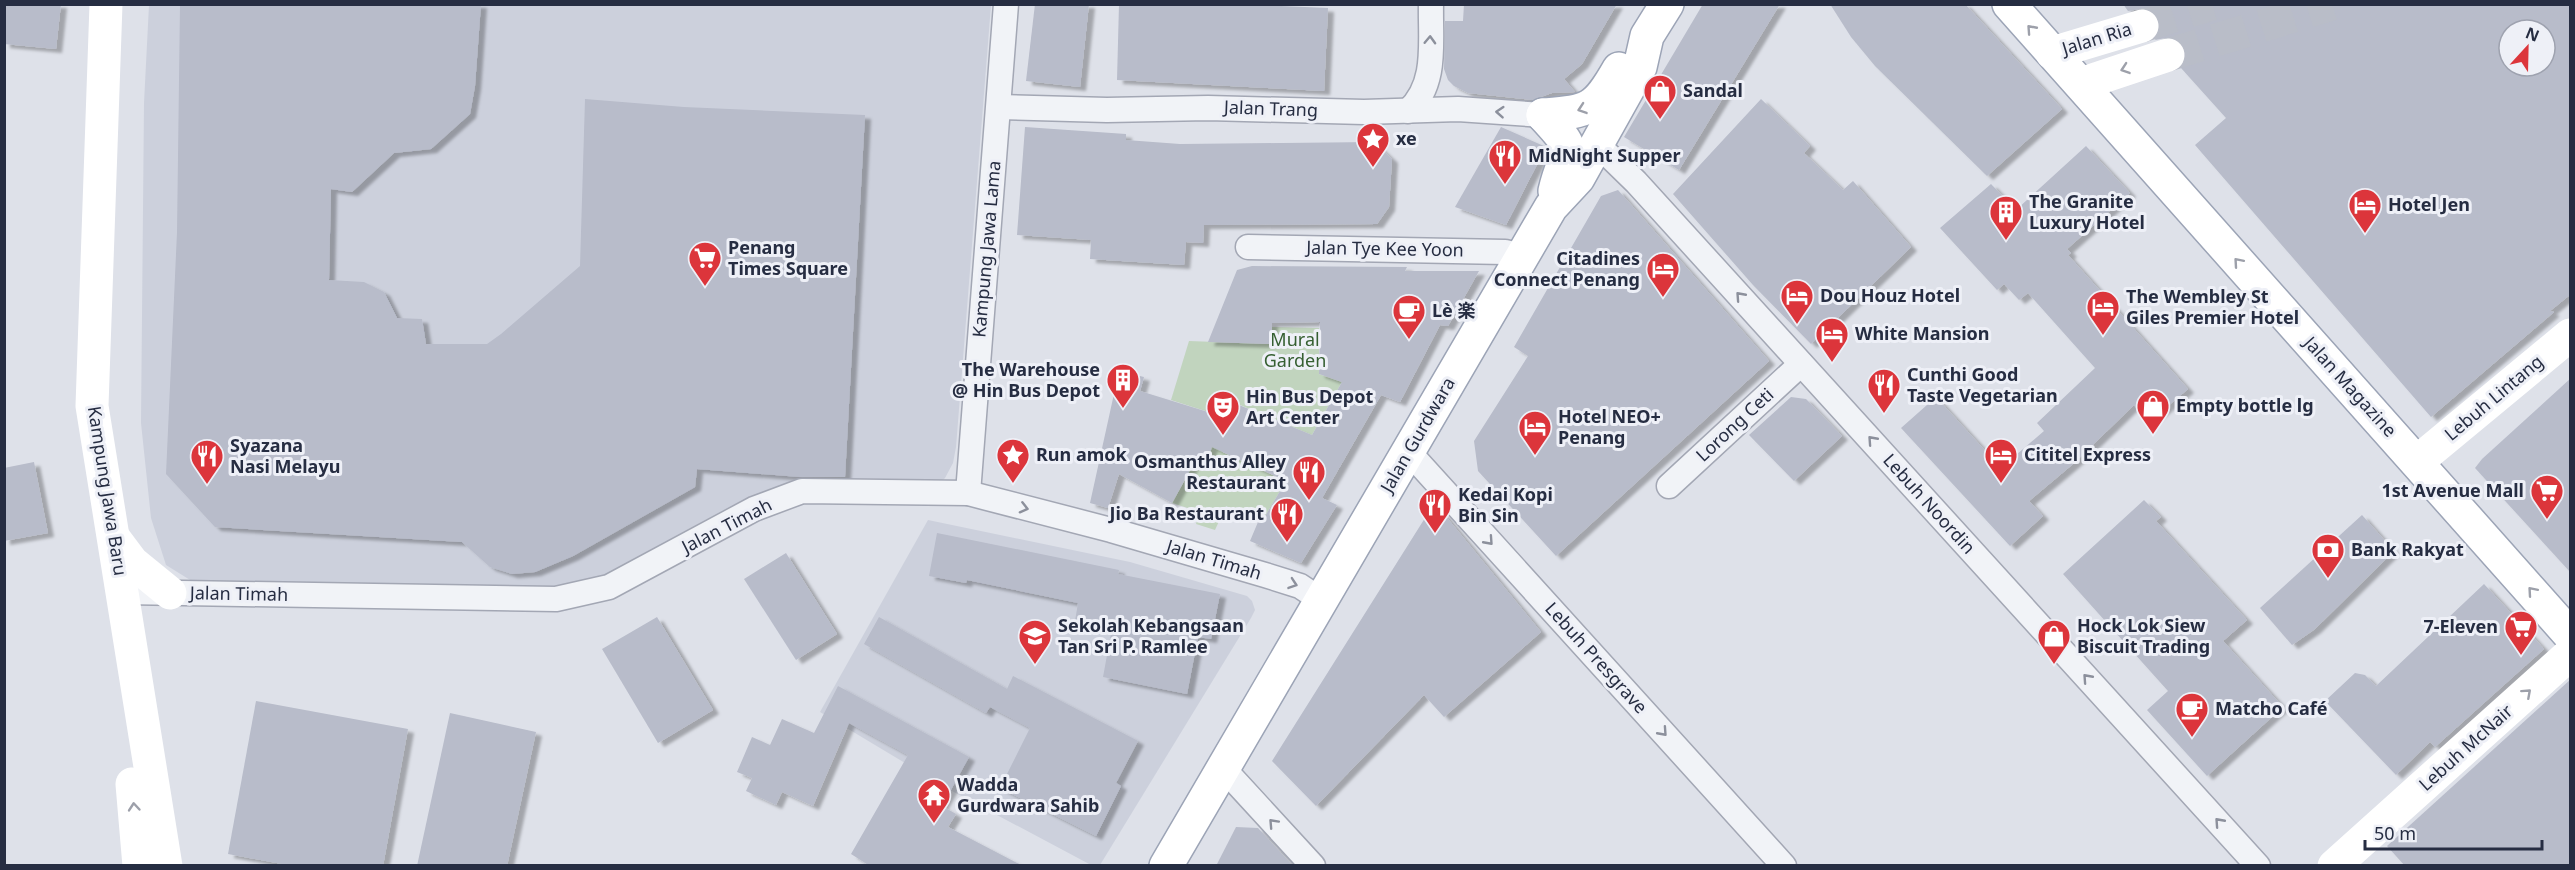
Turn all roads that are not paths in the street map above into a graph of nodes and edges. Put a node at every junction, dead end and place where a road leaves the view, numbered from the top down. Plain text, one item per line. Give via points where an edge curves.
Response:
1 (106, 4) edge
2 (1006, 4) edge
3 (1431, 4) edge
4 (1667, 4) edge
5 (2009, 4) edge
6 (2142, 26) tunnel mouth
7 (1647, 36) junction
8 (2052, 53) junction
9 (2168, 55) tunnel mouth
10 (1429, 76) junction
11 (2081, 84) junction
12 (999, 107) junction
13 (1458, 109) junction
14 (1408, 111) junction
15 (1543, 115) junction
16 (1598, 144) junction
17 (1551, 207) junction
18 (1248, 247) dead end
19 (1522, 256) junction
20 (2571, 335) edge
21 (1802, 364) junction
22 (1408, 451) junction
23 (2418, 461) junction
24 (1669, 486) dead end
25 (968, 493) junction
26 (114, 538) junction
27 (124, 592) junction
28 (170, 593) junction
29 (1321, 600) junction
30 (2571, 635) edge
31 (2571, 654) edge
32 (146, 738) junction
33 (1222, 768) junction
34 (139, 866) edge
35 (166, 866) edge
36 (1166, 866) edge
37 (1313, 866) edge
38 (1784, 866) edge
39 (2258, 866) edge
40 (2334, 866) edge

1 - 26 main road, Kampung Jawa Baru via 92,406
2 - 12 street, Kampung Jawa Lama
10 -> 3 street
4 - 7 main road, Jalan Gurdwara
8 -> 5 main road, Jalan Magazine
6 - 8 main road, Jalan Ria
7 -> 15 main road via 1625,59 1604,95 1593,105 1581,111
7 - 16 main road, Jalan Gurdwara via 1640,67
8 - 11 main road, Jalan Magazine
9 -> 11 main road, Jalan Ria
10 - 13 street via 1440,94
10 - 14 street via 1422,97
23 -> 11 main road, Jalan Magazine
12 - 14 street, Jalan Trang
12 - 25 street, Kampung Jawa Lama
13 - 14 street, Jalan Trang
15 -> 13 street, Jalan Trang
15 - 17 main road via 1565,138 1569,151
16 - 17 main road, Jalan Gurdwara via 1578,178
21 -> 16 street, Lebuh Noordin
17 - 19 main road, Jalan Gurdwara
18 - 19 street, Jalan Tye Kee Yoon via 1505,252
19 - 22 main road, Jalan Gurdwara
20 - 23 main road, Lebuh Lintang
21 - 24 street, Lorong Ceti
39 -> 21 street, Lebuh Noordin
22 - 29 main road, Jalan Gurdwara
22 -> 38 street, Lebuh Presgrave
30 -> 23 main road, Jalan Magazine
25 - 28 street, Jalan Timah via 802,491 754,509 609,588 556,599
25 -> 29 street, Jalan Timah via 1300,586
26 - 27 main road, Kampung Jawa Baru
26 - 28 main road via 132,562
27 - 28 street, Jalan Timah
27 - 32 main road, Kampung Jawa Baru
29 - 33 main road, Jalan Gurdwara
40 -> 31 main road, Lebuh McNair
34 -> 32 main road via 131,777
32 - 35 main road, Kampung Jawa Baru
33 - 36 main road, Jalan Gurdwara
37 -> 33 street

